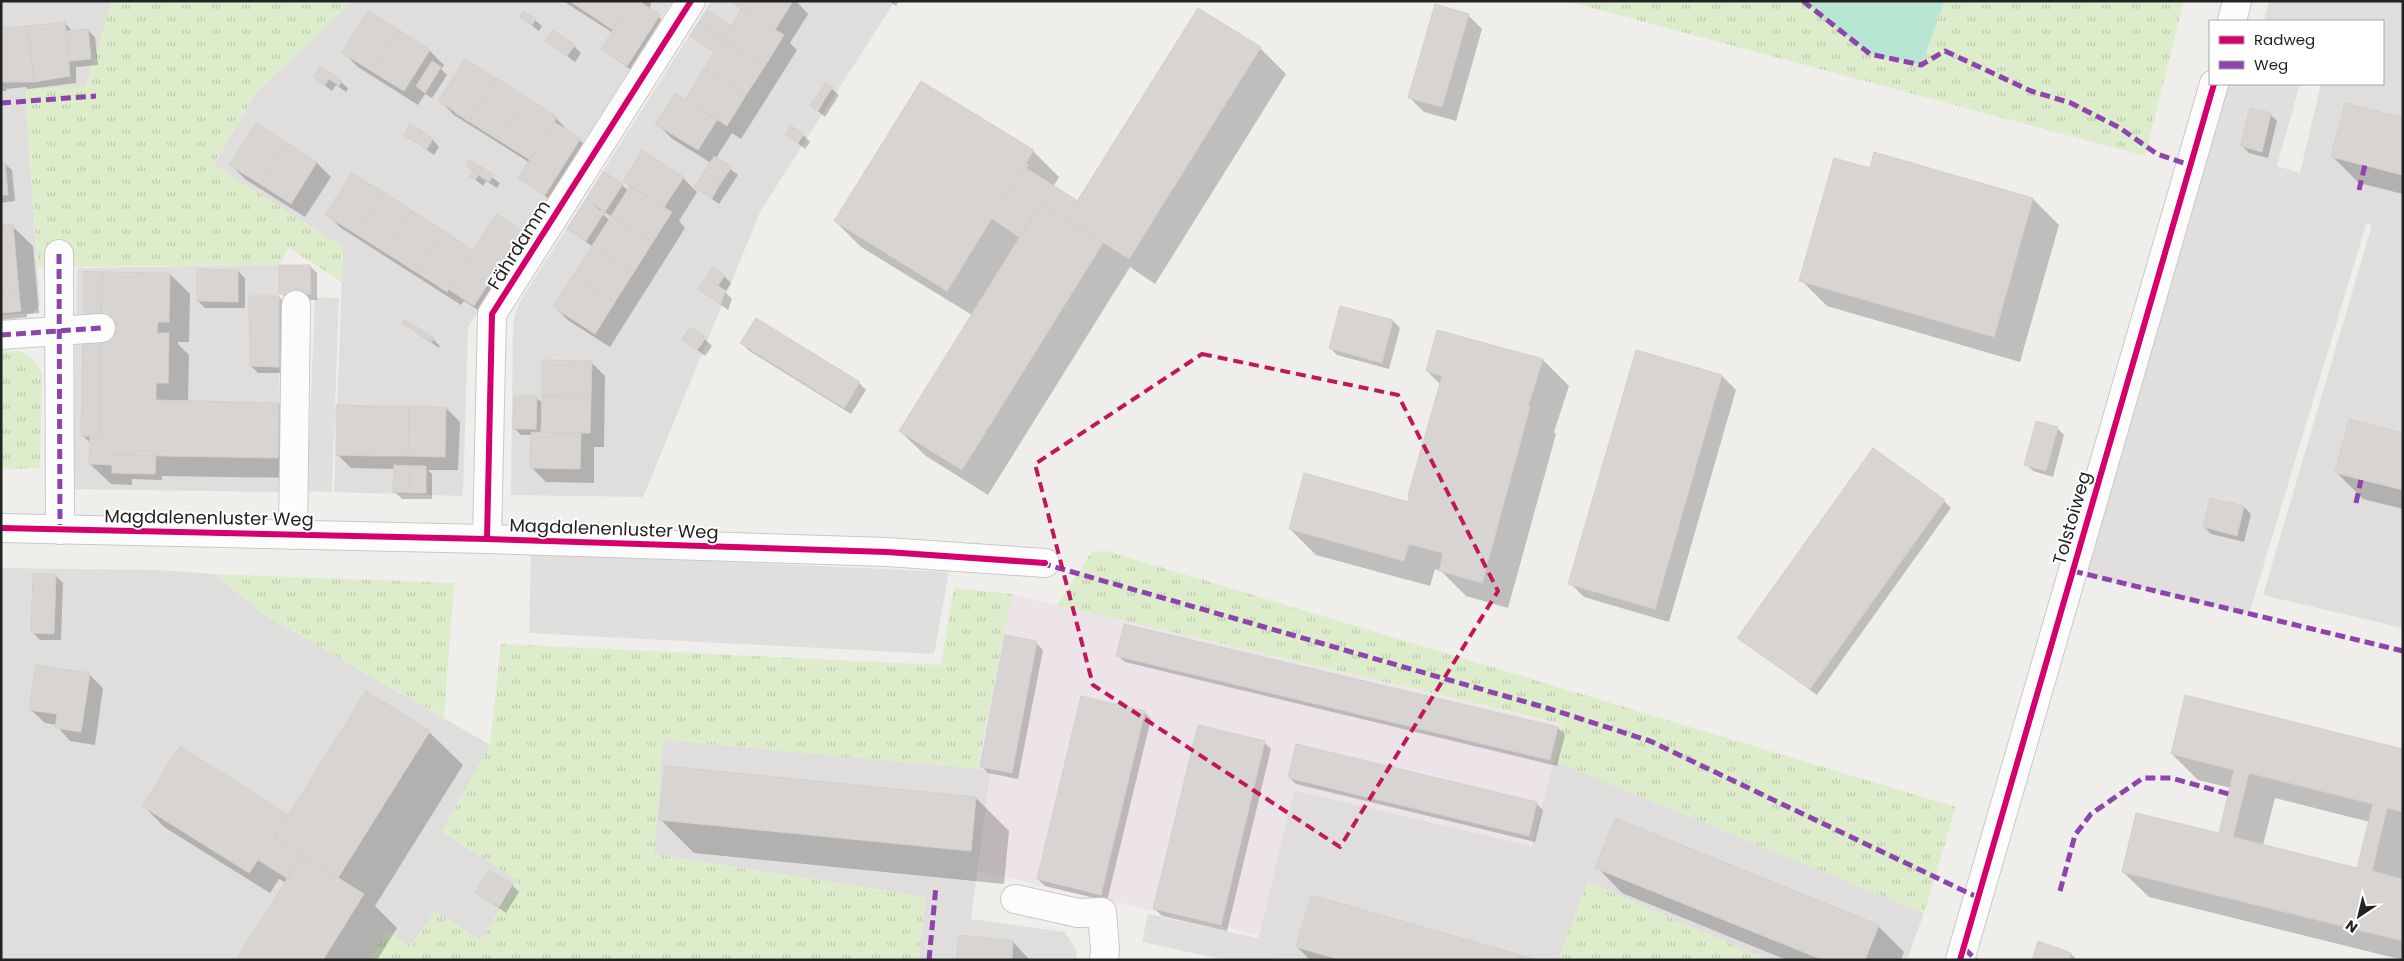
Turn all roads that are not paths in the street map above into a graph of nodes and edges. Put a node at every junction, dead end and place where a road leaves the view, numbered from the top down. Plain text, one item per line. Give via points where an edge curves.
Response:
1 (690, 1) edge
2 (2237, 1) edge
3 (2232, 20) edge
4 (2214, 85) edge
5 (59, 254) dead end
6 (296, 305) dead end
7 (101, 328) dead end
8 (59, 331) junction
9 (1, 335) edge
10 (1, 528) edge
11 (60, 530) junction
12 (293, 534) junction
13 (487, 539) junction
14 (1045, 563) dead end
15 (1014, 899) dead end
16 (1104, 960) edge
17 (1960, 960) edge

1 - 13 street, Fährdamm via 492,314
2 - 3 street
4 - 17 street, Tolstoiweg
5 - 8 street
6 - 12 street
7 - 8 street
8 - 9 street
8 - 11 street
10 - 11 street, Magdalenenluster Weg
11 - 12 street, Magdalenenluster Weg
12 - 13 street, Magdalenenluster Weg
13 - 14 street, Magdalenenluster Weg via 887,552
15 - 16 street via 1078,913 1102,912

